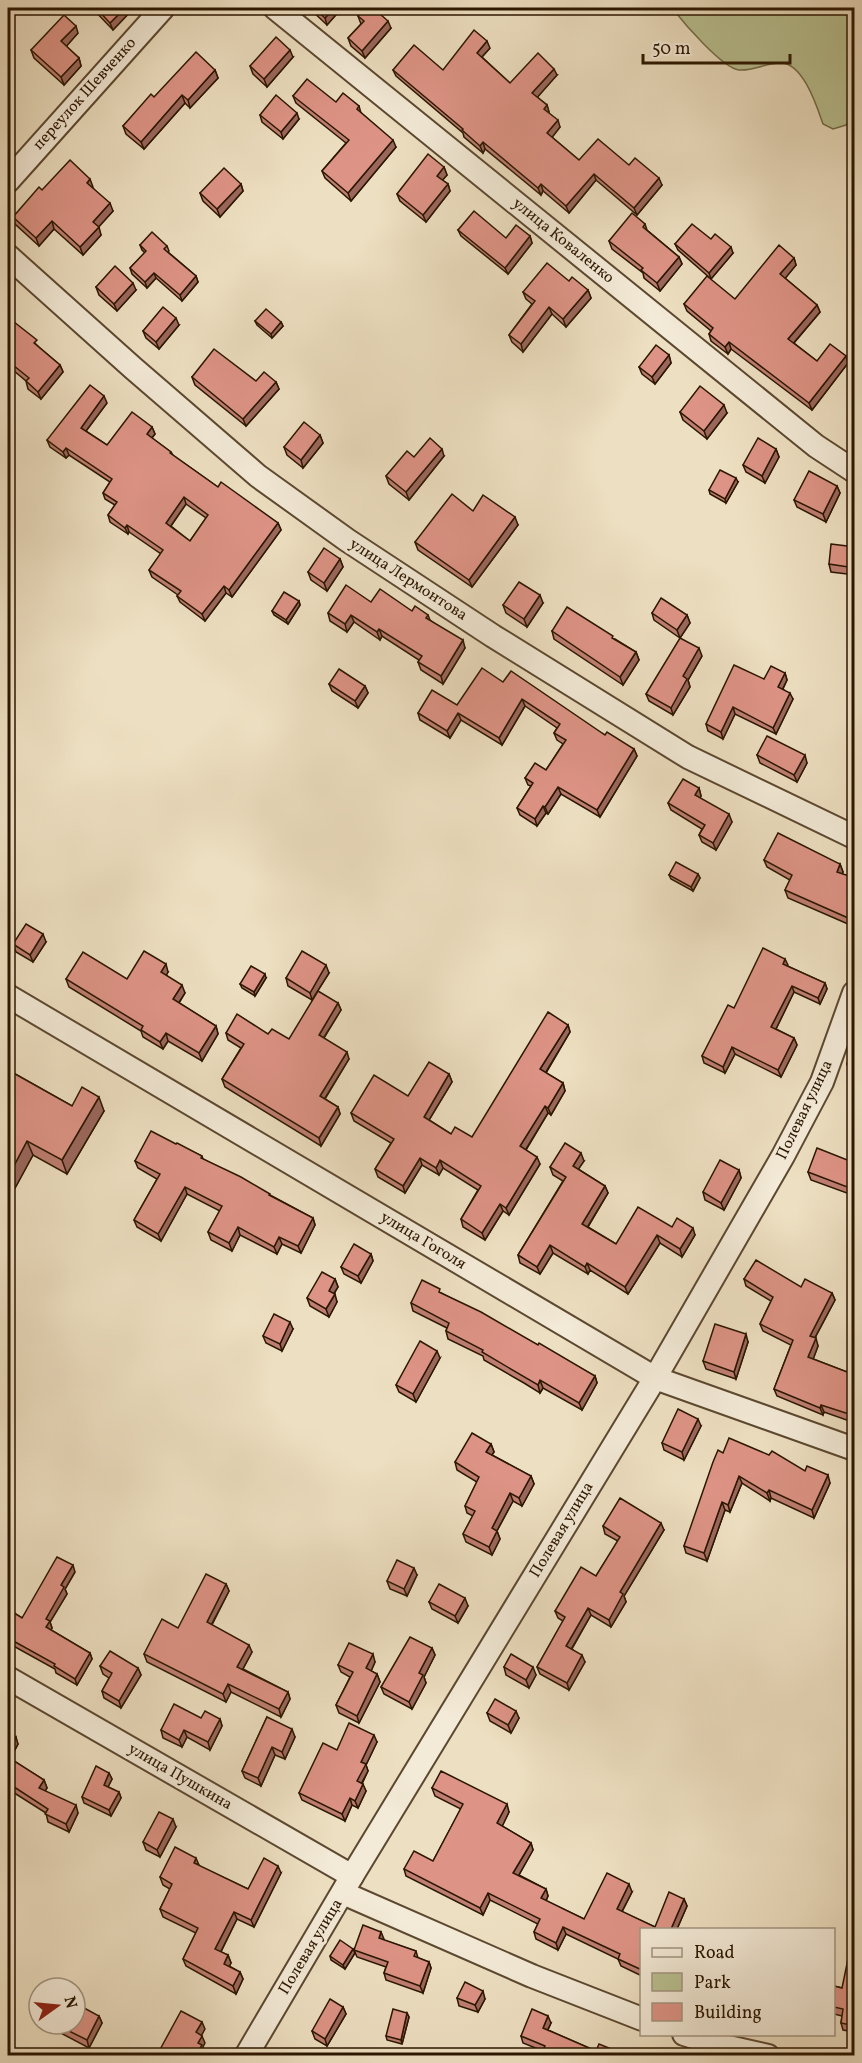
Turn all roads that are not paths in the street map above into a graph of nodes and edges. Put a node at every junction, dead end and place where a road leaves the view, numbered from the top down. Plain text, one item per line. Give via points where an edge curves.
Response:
1 (163, 8) edge
2 (275, 8) edge
3 (8, 181) edge
4 (8, 256) edge
5 (855, 471) edge
6 (855, 837) edge
7 (855, 993) edge
8 (8, 996) edge
9 (655, 1378) junction
10 (855, 1449) edge
11 (8, 1678) edge
12 (348, 1884) junction
13 (640, 2018) edge
14 (690, 2036) edge
15 (246, 2055) edge
16 (768, 2055) edge

1 - 3 street, переулок Шевченко
2 - 5 street, улица Коваленко via 816,446
4 - 6 street, улица Лермонтова via 258,476 347,540 688,757
7 - 9 street, Полевая улица via 822,1083
8 - 9 street, улица Гоголя
9 - 10 street, улица Гоголя
9 - 12 street, Полевая улица
11 - 12 street, улица Пушкина
12 - 13 street, улица Пушкина via 532,1976
12 - 15 street, Полевая улица
14 - 16 street

